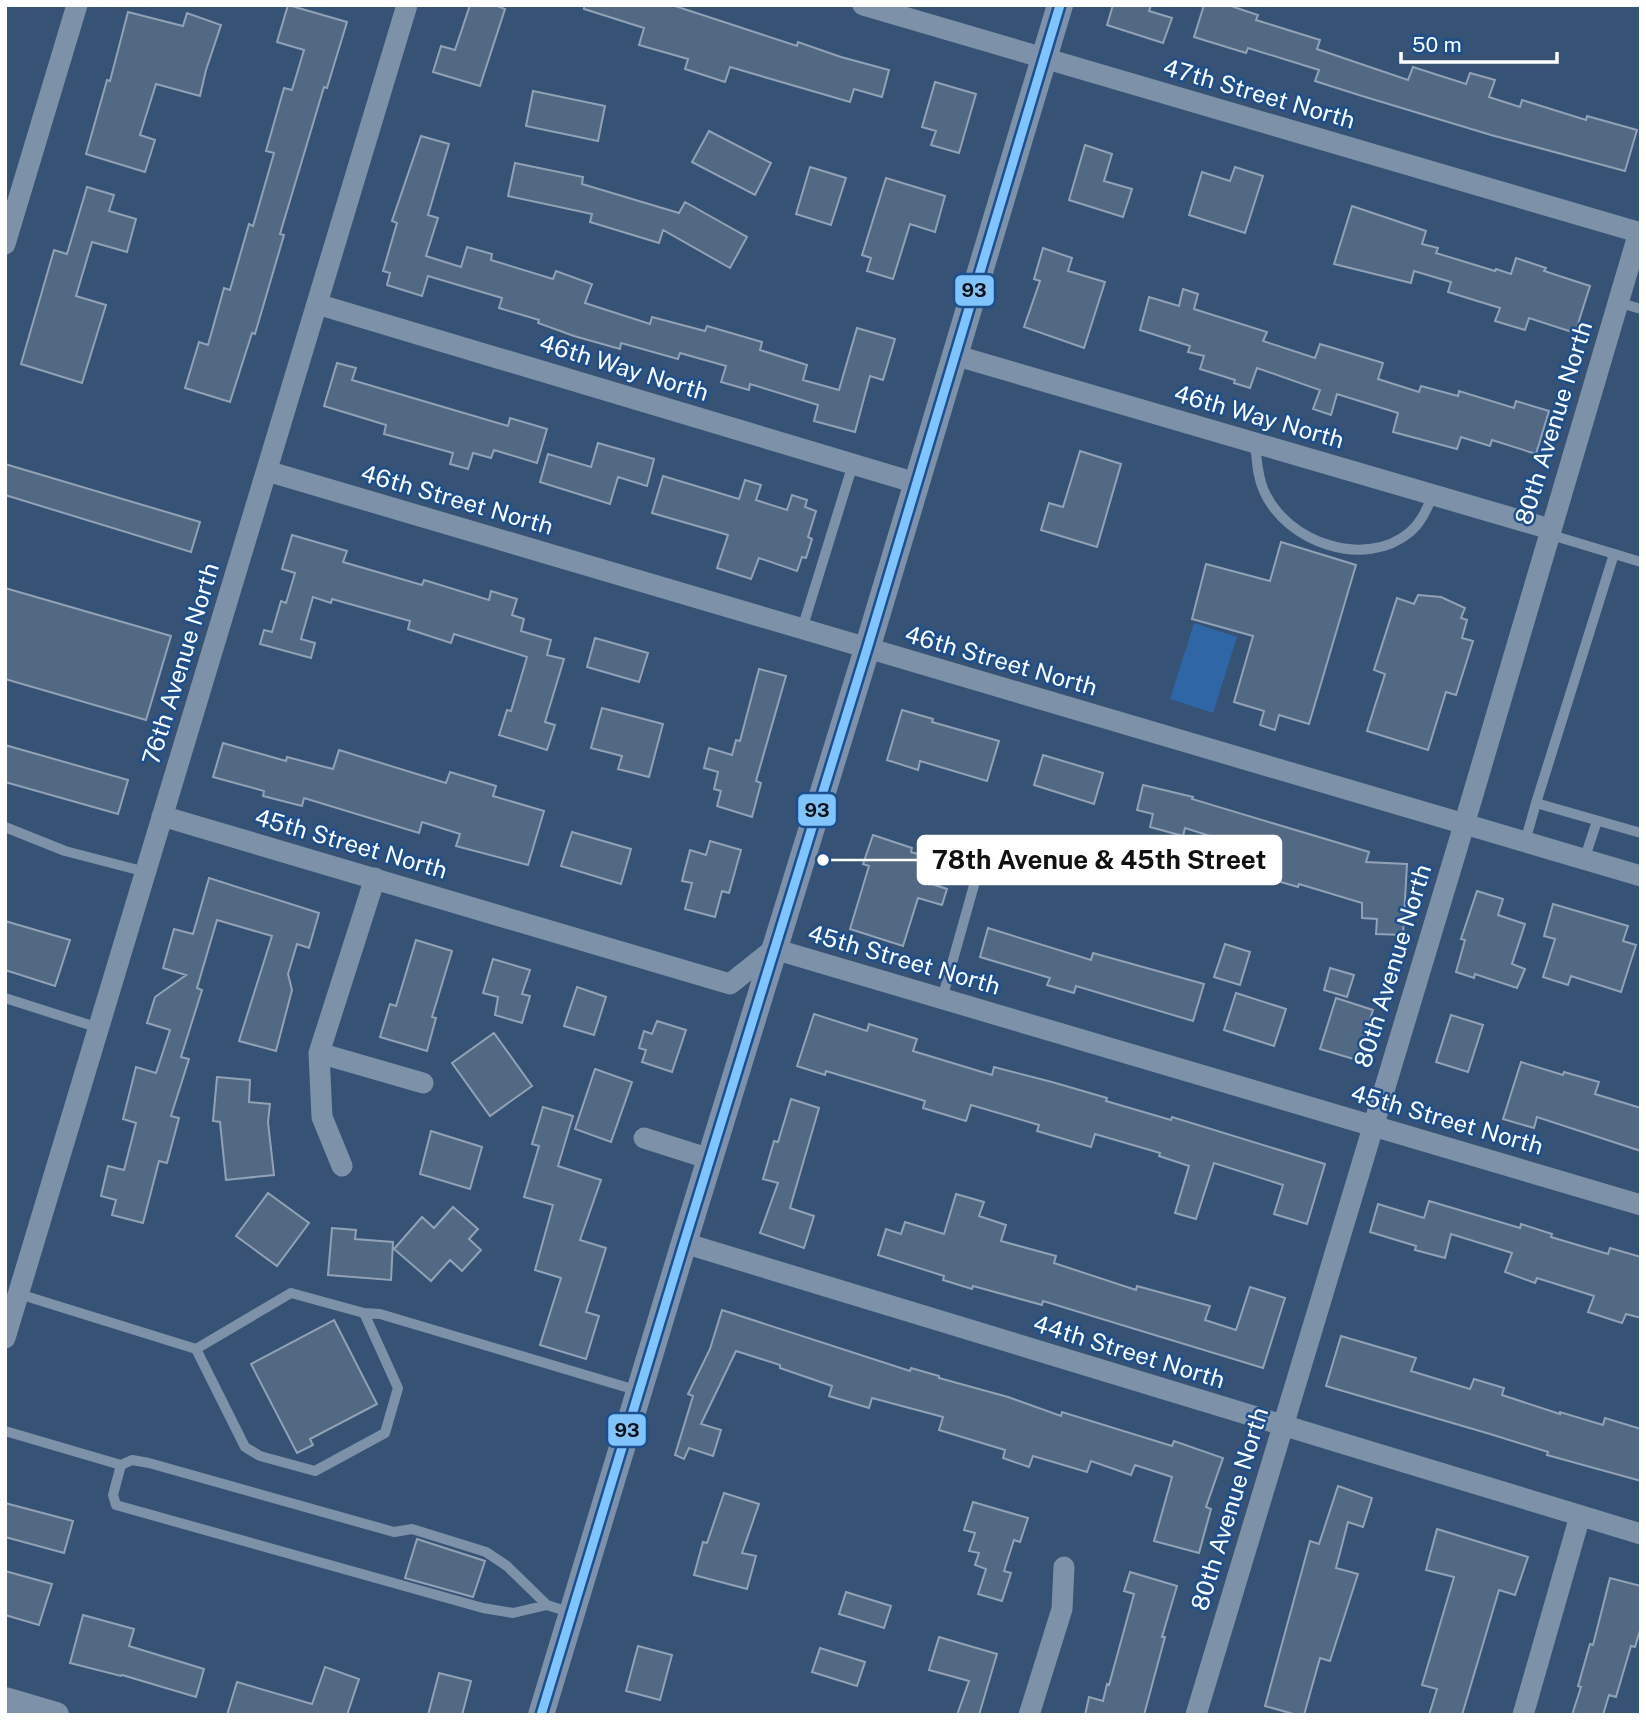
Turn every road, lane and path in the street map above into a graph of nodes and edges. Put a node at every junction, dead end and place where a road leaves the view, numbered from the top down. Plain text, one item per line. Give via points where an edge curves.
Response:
1 (77, 5) edge
2 (407, 5) edge
3 (863, 5) edge
4 (1060, 5) edge
5 (1043, 59) junction
6 (1640, 232) edge
7 (5, 244) edge
8 (1617, 302) junction
9 (317, 304) junction
10 (1641, 309) edge
11 (954, 355) junction
12 (1255, 443) junction
13 (853, 464) junction
14 (267, 471) junction
15 (916, 483) junction
16 (1433, 495) junction
17 (1549, 532) junction
18 (1614, 554) junction
19 (1641, 562) edge
20 (802, 629) junction
21 (867, 649) junction
22 (1536, 803) junction
23 (162, 816) junction
24 (1597, 821) junction
25 (1464, 825) junction
26 (5, 827) edge
27 (1641, 834) edge
28 (1525, 842) junction
29 (1584, 860) junction
30 (146, 872) junction
31 (1641, 876) edge
32 (375, 878) junction
33 (976, 878) dead end
34 (774, 949) junction
35 (5, 998) edge
36 (942, 999) junction
37 (99, 1028) junction
38 (319, 1053) junction
39 (423, 1083) dead end
40 (1371, 1125) junction
41 (644, 1138) dead end
42 (710, 1159) junction
43 (342, 1166) dead end
44 (1641, 1205) edge
45 (684, 1243) junction
46 (13, 1301) edge
47 (364, 1313) junction
48 (5, 1338) edge
49 (196, 1349) junction
50 (639, 1391) junction
51 (1282, 1426) junction
52 (5, 1431) edge
53 (121, 1465) junction
54 (1580, 1516) junction
55 (1641, 1534) edge
56 (1064, 1567) dead end
57 (547, 1605) junction
58 (572, 1613) junction
59 (5, 1699) edge
60 (56, 1715) edge
61 (541, 1715) edge
62 (1029, 1715) edge
63 (1196, 1715) edge
64 (1523, 1715) edge

1 - 7 street
2 - 9 street, 76th Avenue North
3 - 5 street, 47th Street North
4 - 5 street
5 - 6 street, 47th Street North
5 - 11 street
6 - 8 street, 80th Avenue North
8 - 10 lane
8 - 17 street, 80th Avenue North
9 - 13 street, 46th Way North
9 - 14 street, 76th Avenue North
11 - 12 street, 46th Way North
11 - 15 street
12 - 16 street, 46th Way North
12 - 16 lane via 1264,492 1291,528 1309,538 1356,549 1386,545 1412,531
13 - 15 street, 46th Way North
13 - 20 lane
14 - 20 street, 46th Street North
14 - 23 street, 76th Avenue North
15 - 21 street
16 - 17 street, 46th Way North
17 - 18 lane
17 - 25 street, 80th Avenue North
18 - 19 lane
18 - 22 lane
20 - 21 street, 46th Street North
21 - 25 street, 46th Street North
21 - 34 street
22 - 24 lane
22 - 28 lane
23 - 30 street, 76th Avenue North
23 - 32 street, 45th Street North
24 - 27 lane
24 - 29 lane
25 - 28 street, 46th Street North
25 - 40 street, 80th Avenue North
26 - 30 lane via 65,851
28 - 29 street, 46th Street North
29 - 31 street, 46th Street North
30 - 37 street, 76th Avenue North
32 - 34 street, 45th Street North via 730,985
32 - 38 street
33 - 36 lane
34 - 36 street, 45th Street North
34 - 42 street
35 - 37 lane
36 - 40 street, 45th Street North
37 - 46 street, 76th Avenue North
38 - 39 street
38 - 43 street via 321,1117
40 - 44 street, 45th Street North
40 - 51 street, 80th Avenue North
41 - 42 street
42 - 45 street
45 - 50 street
45 - 51 street, 44th Street North
46 - 48 street, 76th Avenue North
46 - 49 lane
47 - 49 lane via 291,1293
47 - 49 lane via 398,1388 385,1433 316,1471 260,1456 245,1447
47 - 50 lane
50 - 58 street
51 - 54 street, 44th Street North
51 - 63 street, 80th Avenue North
52 - 53 lane
53 - 57 lane via 132,1460 149,1463 394,1532 412,1529 450,1540 486,1552 507,1566
53 - 57 lane via 113,1495 116,1504 483,1608 513,1613
54 - 55 street, 44th Street North
54 - 64 street
56 - 62 street via 1062,1609
57 - 58 lane
58 - 61 street
59 - 60 street

